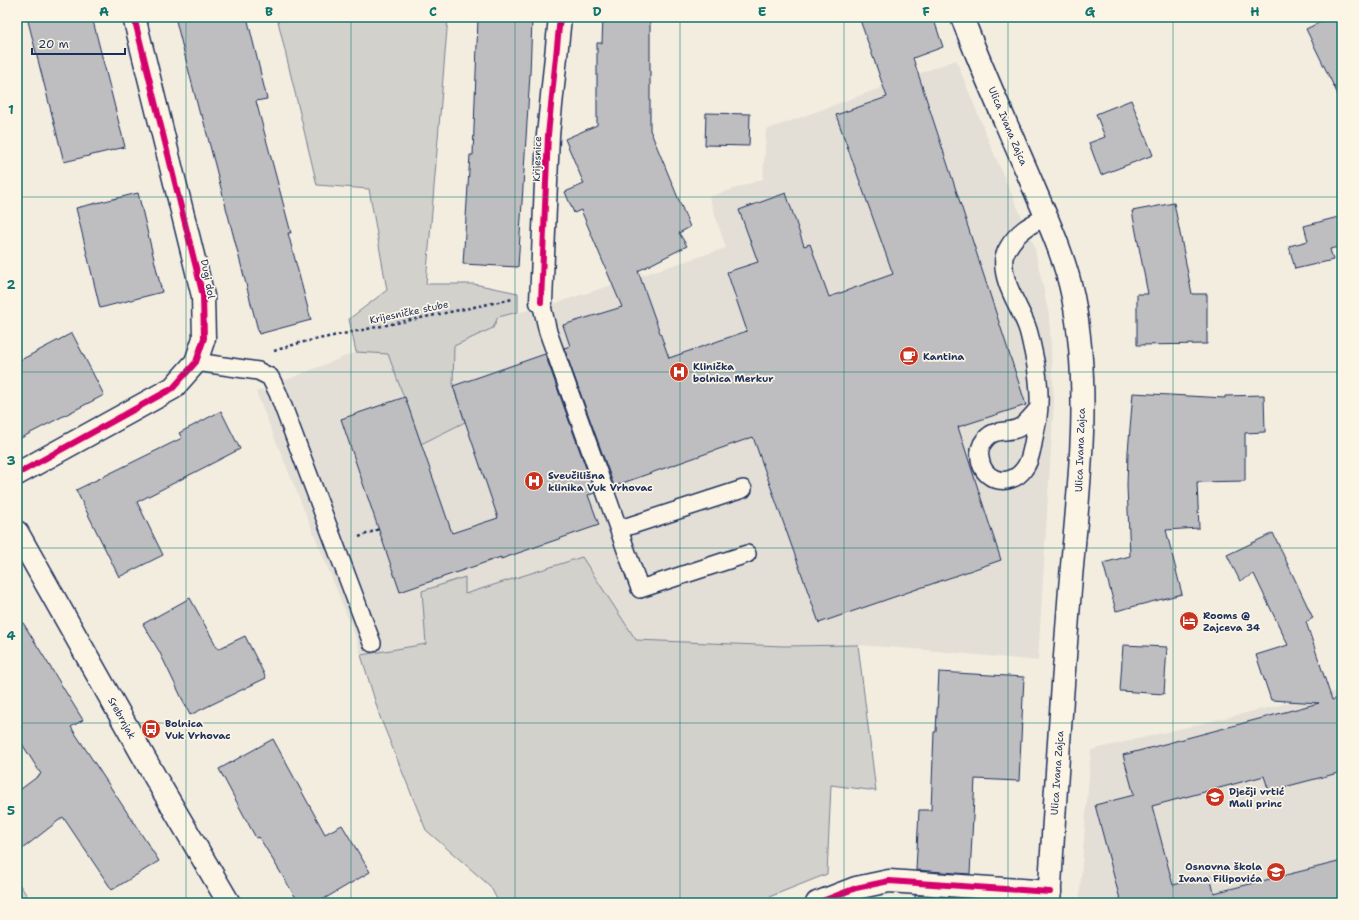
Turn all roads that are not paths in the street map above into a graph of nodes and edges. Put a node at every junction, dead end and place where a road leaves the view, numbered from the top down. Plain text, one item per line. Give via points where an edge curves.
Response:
1 (134, 17) edge
2 (560, 17) edge
3 (962, 17) edge
4 (1047, 217) junction
5 (541, 302) joint
6 (196, 362) junction
7 (1038, 408) dead end
8 (17, 474) edge
9 (743, 490) dead end
10 (620, 529) junction
11 (17, 532) edge
12 (747, 554) dead end
13 (372, 643) dead end
14 (1049, 898) edge
15 (229, 903) edge
16 (817, 903) edge

1 - 6 main road, Dugi dol via 204,296 204,338
2 - 5 main road, Krijesnice via 548,135
3 - 4 main road, Ulica Ivana Zajca
4 - 7 lane via 1019,232 1004,255 1004,270 1009,286 1030,336 1036,365
4 - 14 main road, Ulica Ivana Zajca via 1073,296 1082,372 1082,428
5 - 10 lane via 548,332
6 - 8 main road, Dugi dol via 173,388
6 - 13 lane via 258,371 270,377
9 - 10 lane
10 - 12 lane via 640,589
11 - 15 main road, Srebrnjak
14 - 16 main road via 889,881 856,888

